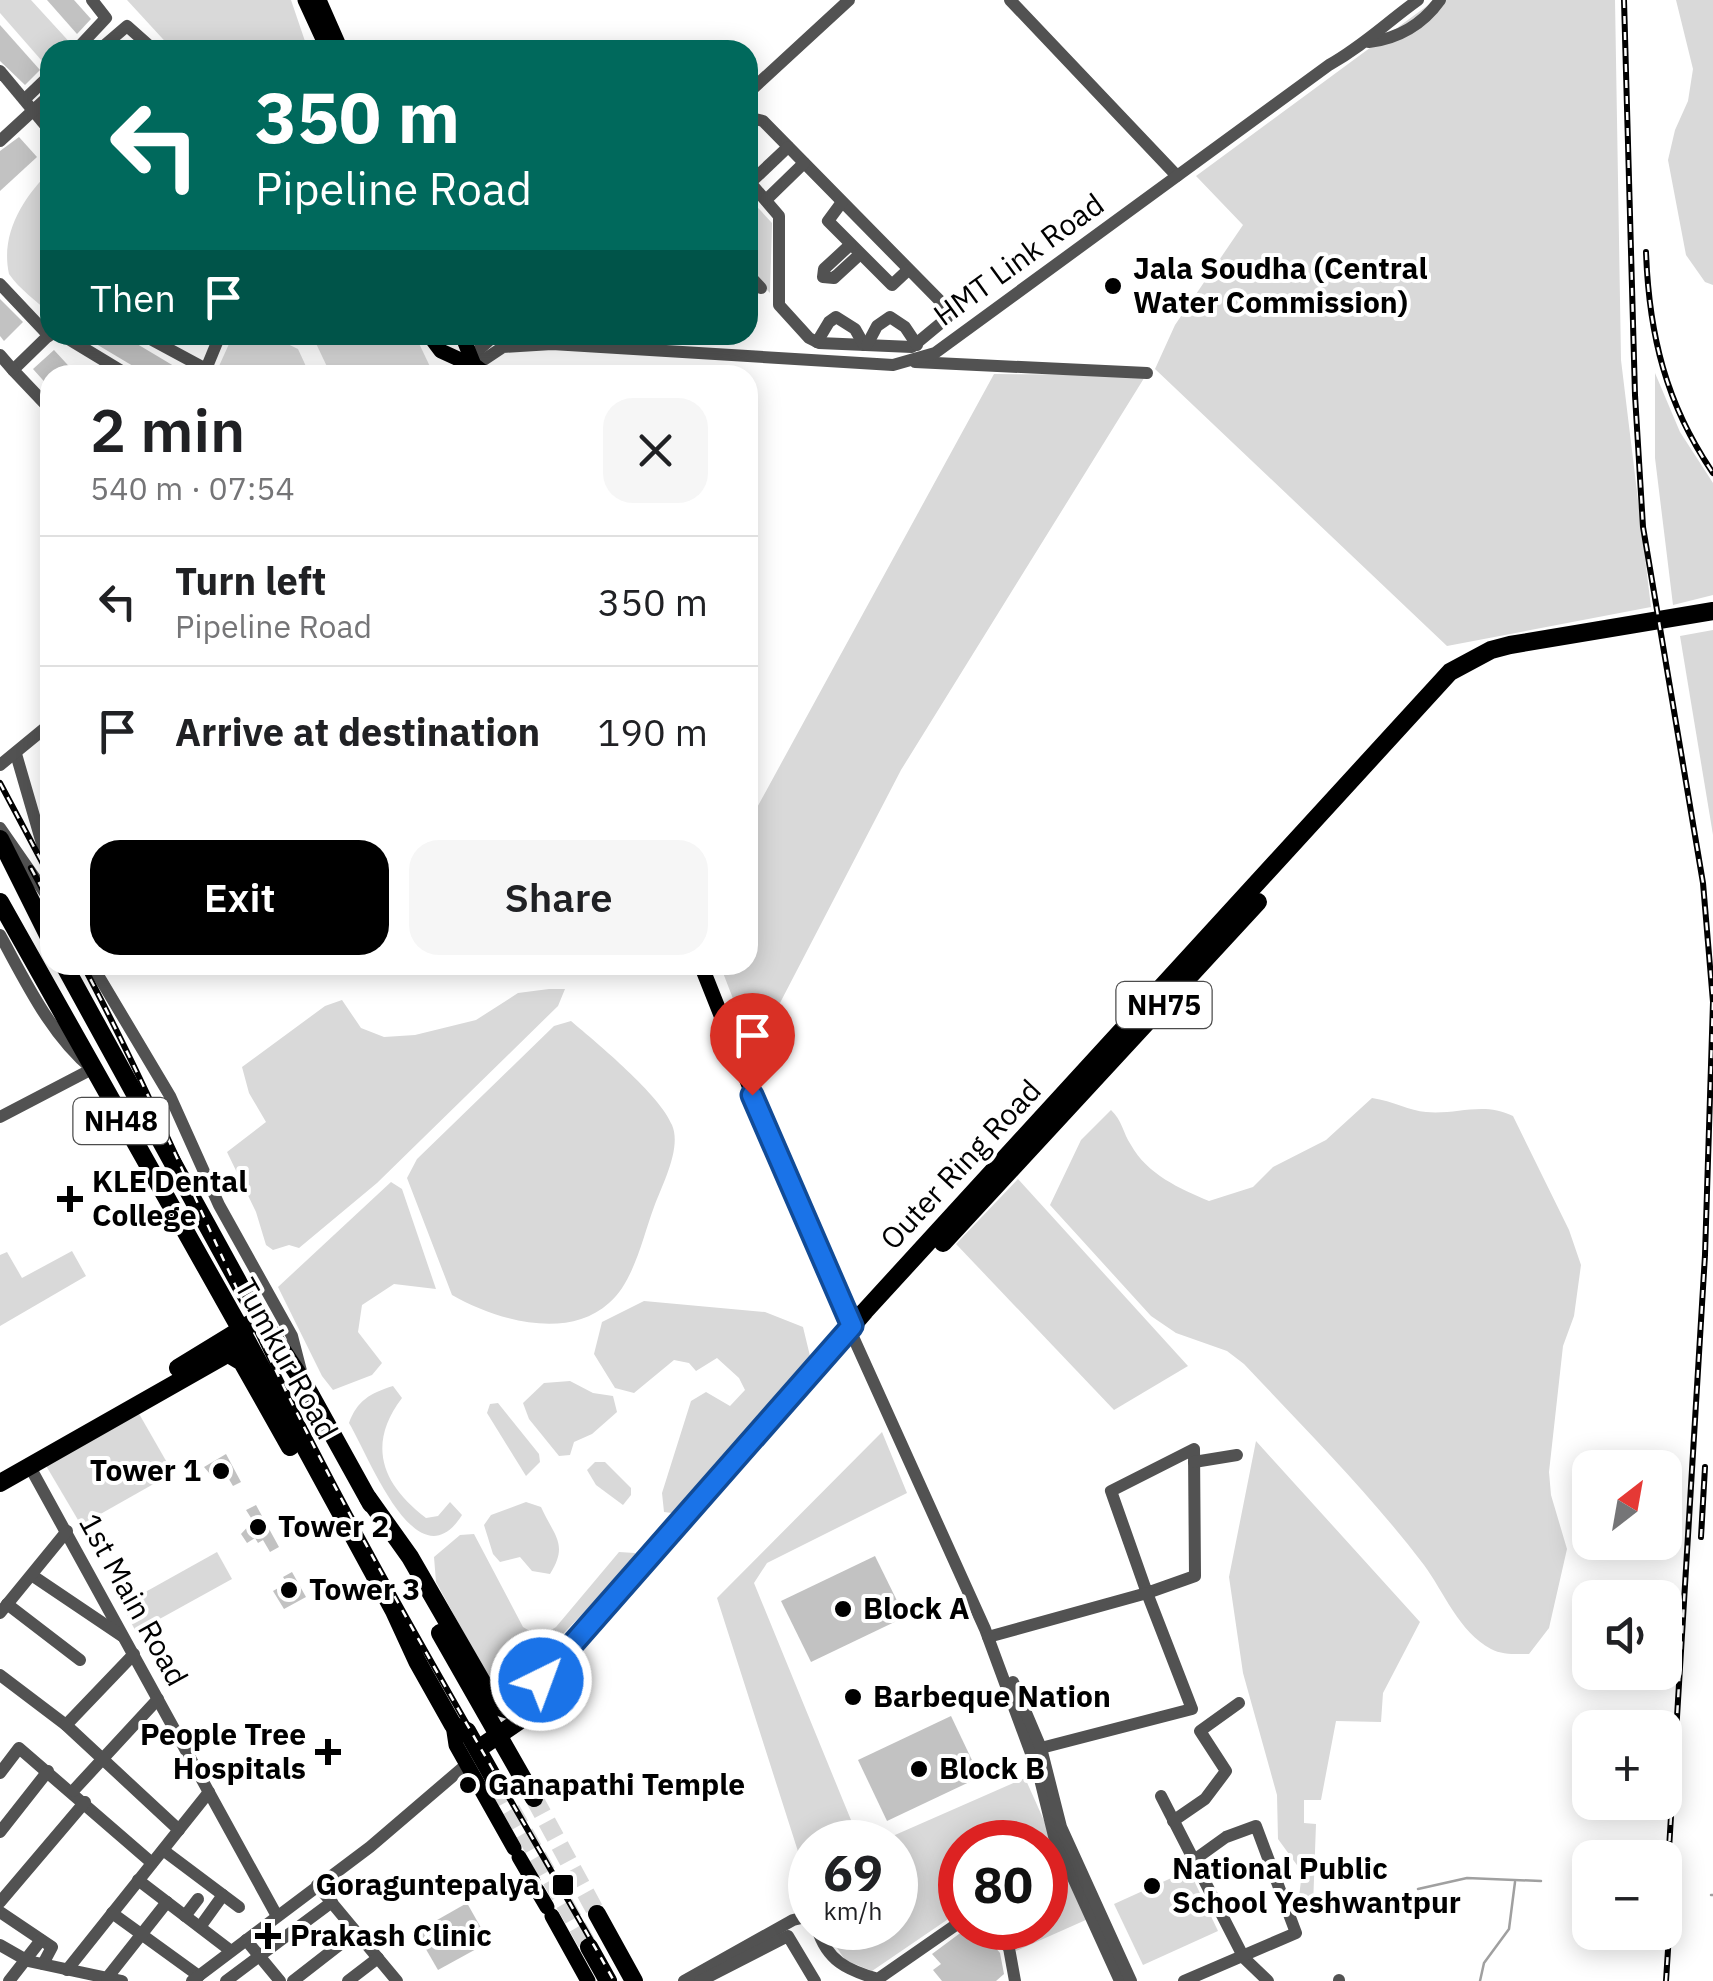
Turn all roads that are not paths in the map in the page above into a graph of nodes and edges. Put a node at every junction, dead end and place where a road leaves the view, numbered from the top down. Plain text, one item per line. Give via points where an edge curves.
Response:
1 (92, 0) edge
2 (305, 0) edge
3 (319, 0) edge
4 (849, 0) edge
5 (1010, 0) edge
6 (1418, 0) edge
7 (1440, 0) edge
8 (85, 40) edge
9 (111, 40) edge
10 (143, 40) edge
11 (323, 40) edge
12 (337, 40) edge
13 (1369, 42) junction
14 (0, 71) edge
15 (758, 84) edge
16 (40, 89) edge
17 (40, 99) edge
18 (29, 104) junction
19 (40, 119) edge
20 (758, 119) edge
21 (0, 141) edge
22 (788, 147) junction
23 (804, 163) junction
24 (758, 174) edge
25 (1177, 176) junction
26 (758, 192) edge
27 (766, 200) junction
28 (842, 202) junction
29 (908, 270) junction
30 (0, 284) edge
31 (758, 285) edge
32 (761, 288) dead end
33 (40, 322) edge
34 (824, 343) junction
35 (846, 344) junction
36 (42, 345) edge
37 (72, 345) edge
38 (159, 345) edge
39 (436, 345) edge
40 (536, 345) edge
41 (568, 345) edge
42 (866, 345) junction
43 (916, 345) junction
44 (0, 355) edge
45 (830, 361) junction
46 (907, 361) junction
47 (845, 362) junction
48 (110, 365) edge
49 (193, 365) edge
50 (466, 365) edge
51 (476, 365) edge
52 (13, 370) junction
53 (1147, 372) dead end
54 (40, 398) edge
55 (1713, 603) edge
56 (1680, 609) dead end
57 (1713, 614) edge
58 (40, 733) edge
59 (16, 754) junction
60 (0, 766) edge
61 (0, 828) edge
62 (40, 836) edge
63 (0, 839) edge
64 (0, 862) edge
65 (0, 886) edge
66 (40, 901) edge
67 (40, 901) edge
68 (40, 902) edge
69 (4, 905) edge
70 (0, 935) edge
71 (40, 972) edge
72 (42, 975) edge
73 (69, 975) edge
74 (98, 975) edge
75 (704, 975) edge
76 (714, 975) edge
77 (94, 1072) junction
78 (0, 1117) edge
79 (0, 1126) edge
80 (836, 1282) junction
81 (264, 1325) junction
82 (853, 1332) junction
83 (244, 1336) junction
84 (228, 1353) junction
85 (292, 1366) junction
86 (266, 1379) junction
87 (304, 1383) junction
88 (1238, 1456) dead end
89 (1194, 1462) junction
90 (30, 1467) junction
91 (0, 1470) edge
92 (0, 1483) edge
93 (368, 1498) junction
94 (67, 1531) junction
95 (32, 1576) junction
96 (0, 1585) edge
97 (1147, 1593) junction
98 (7, 1605) edge
99 (402, 1634) junction
100 (988, 1637) junction
101 (125, 1638) junction
102 (134, 1654) junction
103 (80, 1660) dead end
104 (0, 1675) edge
105 (158, 1698) junction
106 (1238, 1703) dead end
107 (66, 1724) junction
108 (498, 1735) junction
109 (1041, 1748) junction
110 (103, 1759) junction
111 (472, 1761) junction
112 (2, 1766) edge
113 (48, 1771) junction
114 (498, 1786) tunnel mouth
115 (210, 1792) junction
116 (79, 1796) junction
117 (1161, 1796) dead end
118 (534, 1798) tunnel mouth
119 (1173, 1821) junction
120 (179, 1830) junction
121 (0, 1832) edge
122 (162, 1850) junction
123 (1194, 1860) junction
124 (152, 1864) junction
125 (138, 1880) junction
126 (318, 1886) junction
127 (223, 1896) junction
128 (198, 1898) dead end
129 (0, 1902) edge
130 (167, 1902) junction
131 (332, 1902) junction
132 (239, 1907) dead end
133 (0, 1912) edge
134 (112, 1913) junction
135 (597, 1914) tunnel mouth
136 (185, 1916) junction
137 (277, 1916) junction
138 (788, 1926) edge
139 (200, 1927) junction
140 (356, 1932) junction
141 (140, 1933) junction
142 (778, 1933) junction
143 (938, 1938) edge
144 (246, 1940) junction
145 (0, 1945) edge
146 (589, 1947) tunnel mouth
147 (829, 1950) edge
148 (1008, 1950) edge
149 (231, 1951) junction
150 (259, 1956) junction
151 (378, 1958) junction
152 (1244, 1958) junction
153 (35, 1963) junction
154 (67, 1974) edge
155 (195, 1978) edge
156 (114, 1979) edge
157 (1193, 1980) edge
158 (9, 1981) edge
159 (226, 1981) edge
160 (280, 1981) edge
161 (292, 1981) edge
162 (348, 1981) edge
163 (397, 1981) edge
164 (588, 1981) edge
165 (608, 1981) edge
166 (634, 1981) edge
167 (684, 1981) edge
168 (700, 1981) edge
169 (814, 1981) edge
170 (1016, 1981) edge
171 (1120, 1981) edge
172 (1132, 1981) edge
173 (1268, 1981) edge

1 - 8 street via 106,18
2 - 11 main road
3 - 12 main road
4 - 15 street
5 - 25 street
6 - 13 street, HMT Link Road
7 - 13 street, HMT Link Road via 1429,16 1391,40
9 - 10 street via 127,26
13 - 25 street, HMT Link Road
14 - 18 street
16 - 18 street
17 - 18 street
18 - 19 street
18 - 21 street
20 - 22 street
22 - 23 street
22 - 24 street
23 - 27 street
23 - 28 street
25 - 46 street, HMT Link Road via 935,353
26 - 27 street
27 - 34 street via 780,221 779,305
28 - 29 street
28 - 29 street via 828,221 855,250 892,285
29 - 43 street via 948,311
30 - 33 street
31 - 32 street
34 - 35 street
34 - 42 street via 836,316
34 - 45 street
35 - 42 street
35 - 47 street
36 - 52 street
37 - 48 street
38 - 49 street
39 - 50 main road
40 - 51 street, HMT Link Road via 503,347
41 - 45 street, HMT Link Road
42 - 43 street
42 - 43 street via 890,317
44 - 52 street
45 - 47 street, HMT Link Road
46 - 47 street, HMT Link Road
46 - 53 street
52 - 54 street
55 - 56 street
57 - 82 highway, Outer Ring Road / NH75 via 1491,650 1450,672
58 - 59 street
59 - 60 street
59 - 62 street
61 - 66 street
63 - 67 highway
64 - 68 highway
65 - 69 highway, Tumkur Road
69 - 71 highway, Tumkur Road / NH48
70 - 77 street via 49,1020
72 - 77 highway, Tumkur Road / NH48
73 - 81 highway, Tumkur Road / NH48
74 - 87 street via 170,1096 219,1205 292,1336
75 - 80 main road
76 - 80 main road
77 - 78 street
77 - 79 street
77 - 83 highway, Tumkur Road / NH48
80 - 82 main road via 852,1307
81 - 83 highway
81 - 85 highway, Tumkur Road / NH48
82 - 93 highway, Outer Ring Road / NH75 via 515,1708 496,1706
82 - 100 street
82 - 108 highway, Outer Ring Road / NH75 via 551,1687
83 - 84 highway
83 - 86 highway, Tumkur Road / NH48
83 - 91 highway
84 - 90 highway
84 - 99 highway via 242,1362 387,1620
85 - 86 highway
85 - 87 highway, Tumkur Road / NH48
86 - 99 highway, Tumkur Road / NH48
87 - 93 highway, Tumkur Road / NH48
88 - 89 street
89 - 97 street via 1195,1576
89 - 97 street via 1194,1449 1111,1490
90 - 92 highway
90 - 94 street, 1st Main Road
93 - 108 highway, Tumkur Road / NH48
94 - 95 street
94 - 101 street, 1st Main Road
95 - 98 street
95 - 101 street
96 - 98 street
97 - 100 street
97 - 109 street via 1192,1709
98 - 103 street
99 - 111 highway, Tumkur Road / NH48 via 453,1724 467,1731
100 - 109 street via 998,1646
100 - 171 street via 1054,1836
101 - 102 street, 1st Main Road
102 - 105 street, 1st Main Road
102 - 107 street
104 - 107 street
105 - 110 street
105 - 115 street, 1st Main Road
106 - 119 street via 1200,1731 1226,1771 1206,1799
107 - 110 street
108 - 111 highway, Outer Ring Road / NH75
108 - 118 highway, Tumkur Road / NH48
109 - 172 street via 1061,1827
110 - 116 street
110 - 120 street
111 - 114 highway, Tumkur Road / NH48
111 - 126 street
111 - 164 main road
112 - 113 street via 19,1748
113 - 116 street
113 - 121 street
115 - 120 street
115 - 137 street, 1st Main Road
116 - 124 street
116 - 129 street
117 - 119 street
119 - 123 street
120 - 122 street
122 - 124 street
122 - 127 street
123 - 152 street
123 - 152 street via 1256,1826 1296,1932
124 - 125 street
125 - 130 street
125 - 134 street
126 - 131 street
126 - 137 street
127 - 132 street
127 - 139 street
128 - 136 street
130 - 136 street
130 - 141 street
131 - 140 street
131 - 150 street
133 - 153 street via 42,1940
134 - 141 street
134 - 154 street
135 - 166 highway
136 - 139 street
137 - 144 street
138 - 142 street
139 - 149 street
140 - 151 street
140 - 161 street
141 - 155 street
141 - 156 street
142 - 167 street
142 - 168 street
142 - 169 street via 793,1940
143 - 147 street via 878,1979 845,1969
144 - 149 street
144 - 150 street
145 - 153 street
146 - 165 highway
148 - 170 street
149 - 155 street
150 - 159 street
150 - 160 street
151 - 162 street
151 - 163 street
152 - 157 street
152 - 173 street
153 - 154 street
153 - 158 street
154 - 156 street

